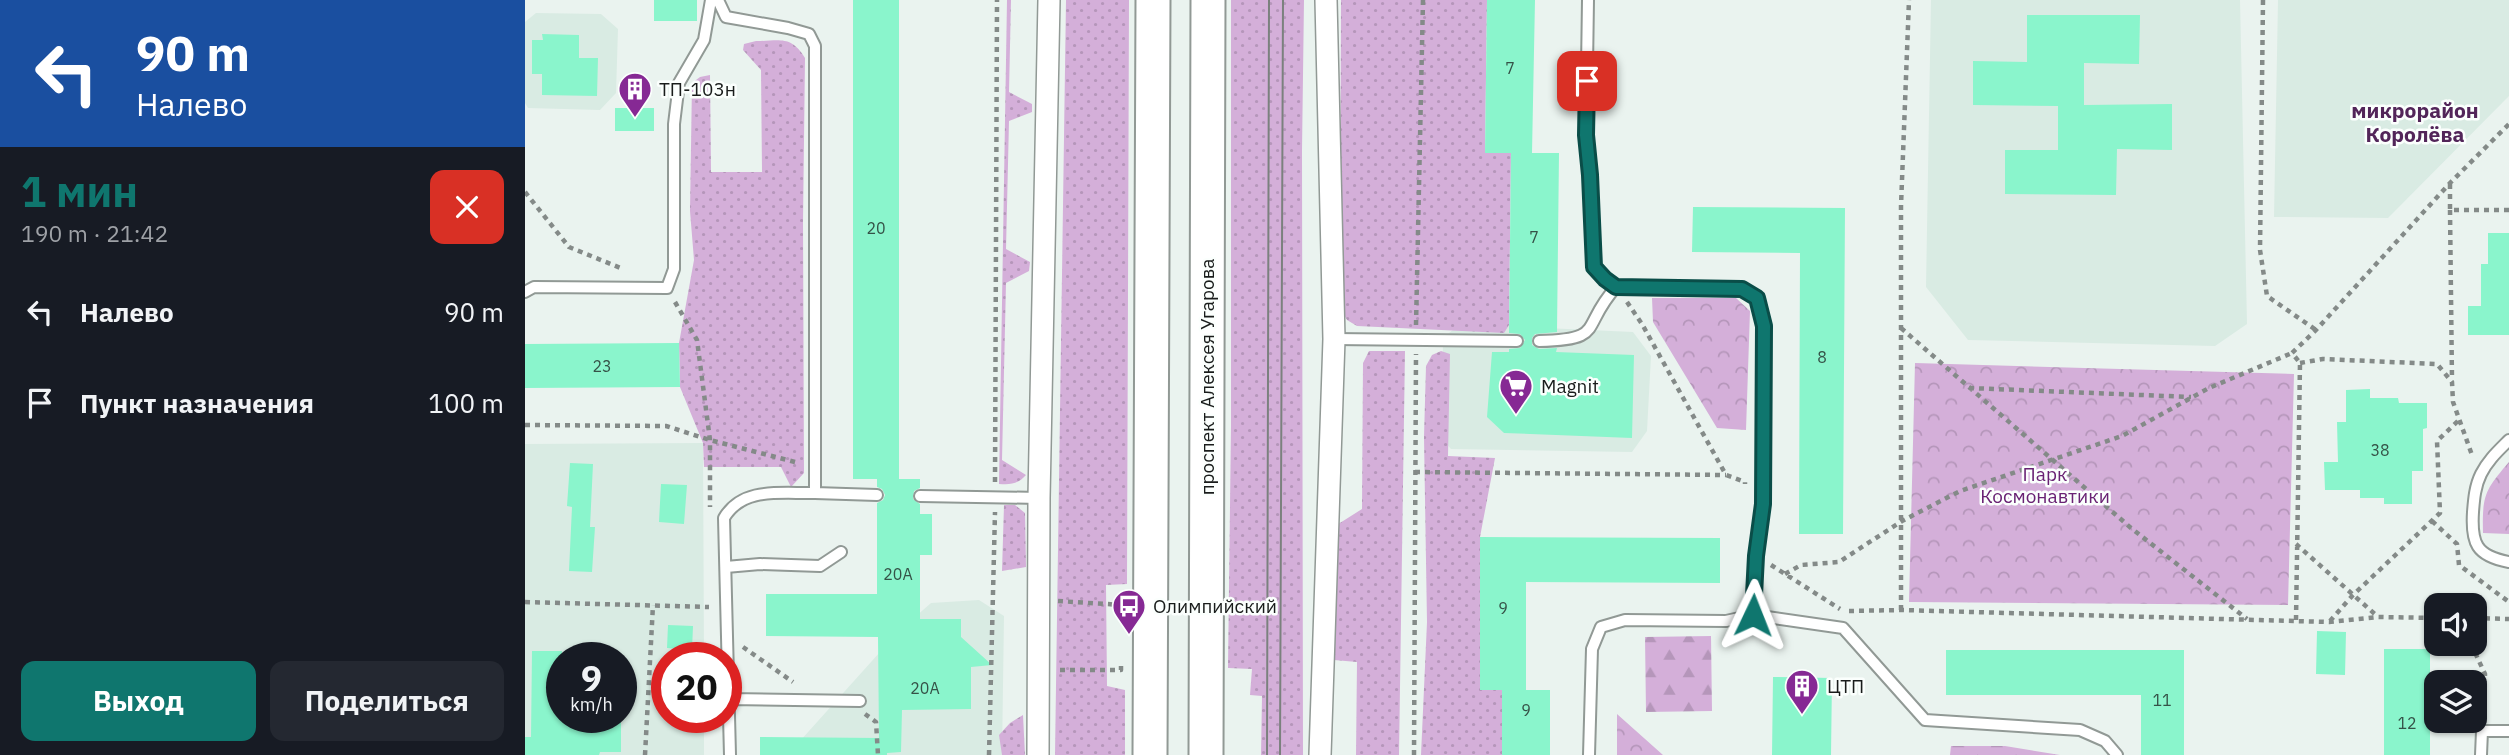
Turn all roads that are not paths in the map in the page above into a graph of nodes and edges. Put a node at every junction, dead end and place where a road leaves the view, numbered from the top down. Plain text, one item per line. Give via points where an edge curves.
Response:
1 (711, 0) edge
2 (717, 0) edge
3 (1049, 0) edge
4 (1153, 0) edge
5 (1208, 0) edge
6 (1327, 0) edge
7 (1588, 0) edge
8 (1616, 287) junction
9 (525, 292) edge
10 (1334, 339) junction
11 (1517, 341) dead end
12 (1539, 341) dead end
13 (2509, 440) edge
14 (815, 493) junction
15 (877, 495) dead end
16 (920, 496) dead end
17 (1039, 498) junction
18 (841, 552) dead end
19 (2509, 562) edge
20 (726, 567) junction
21 (1753, 615) junction
22 (728, 642) edge
23 (742, 699) edge
24 (860, 701) dead end
25 (2509, 731) edge
26 (730, 733) edge
27 (730, 755) edge
28 (1038, 755) edge
29 (1150, 755) edge
30 (1206, 755) edge
31 (1320, 755) edge
32 (1589, 755) edge
33 (2117, 755) edge
34 (2481, 755) edge

1 - 9 lane via 704,40 679,83 674,124 674,269 667,288 534,287
2 - 14 lane via 726,17 810,34 815,47
3 - 17 street
4 - 29 main road
5 - 30 main road, проспект Алексея Угарова
6 - 10 street
7 - 8 lane via 1586,135 1594,267
8 - 12 lane via 1581,337
8 - 21 lane via 1742,289 1757,298 1764,326 1763,504
10 - 11 lane
10 - 31 street
13 - 19 lane via 2480,476 2472,534 2481,551
14 - 15 lane
14 - 20 lane via 751,495 731,506 724,518
16 - 17 lane
17 - 28 street
18 - 20 lane via 820,566
20 - 22 lane
21 - 32 lane via 1726,621 1625,620 1601,627 1592,649
21 - 33 lane via 1843,628 1925,720 2080,730 2105,741
23 - 24 lane
25 - 34 lane via 2482,730
26 - 27 lane

